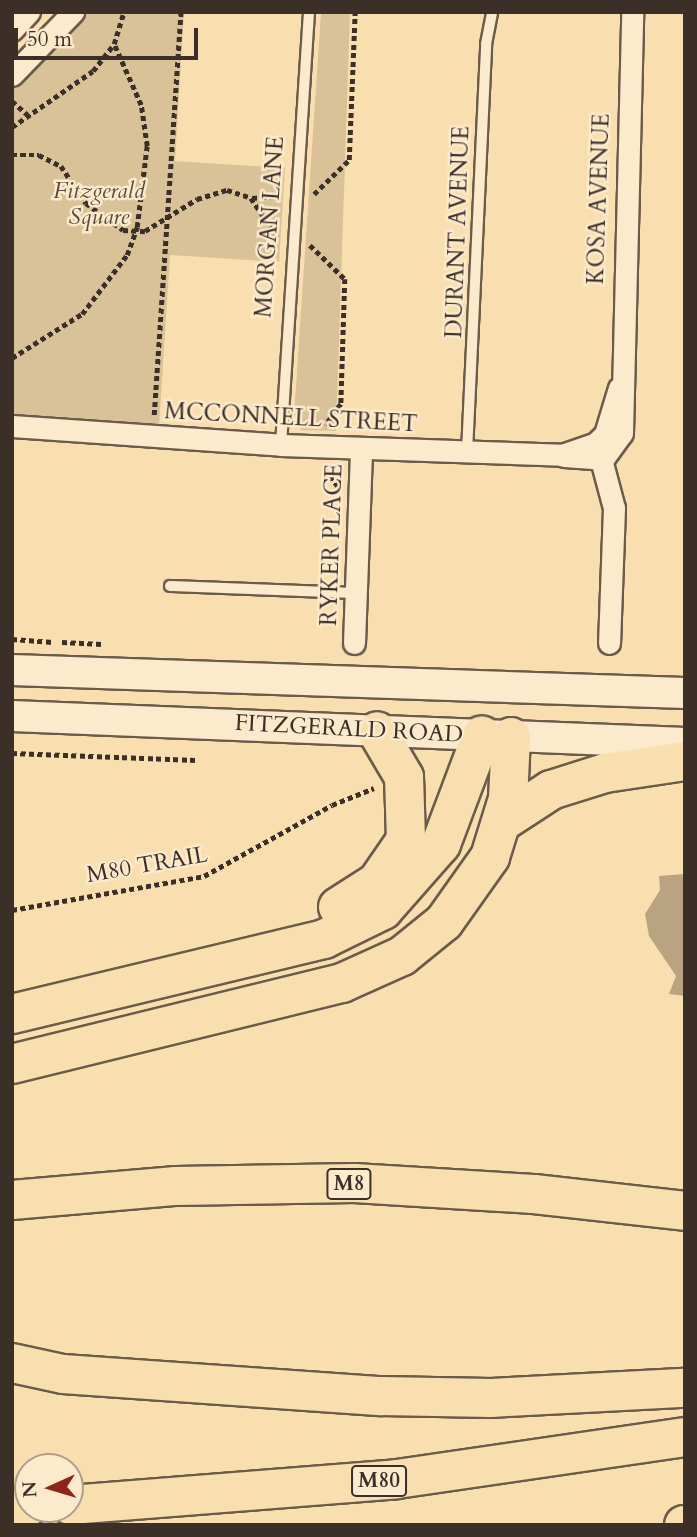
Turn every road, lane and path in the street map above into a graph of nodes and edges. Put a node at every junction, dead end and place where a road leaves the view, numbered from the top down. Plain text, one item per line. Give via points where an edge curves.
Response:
1 (73, 12) edge
2 (124, 12) edge
3 (181, 12) edge
4 (309, 12) edge
5 (355, 12) edge
6 (492, 12) edge
7 (632, 12) edge
8 (114, 44) junction
9 (21, 55) edge
10 (12, 75) edge
11 (12, 101) edge
12 (27, 114) junction
13 (12, 127) edge
14 (12, 155) edge
15 (293, 196) junction
16 (251, 198) junction
17 (169, 216) junction
18 (135, 233) junction
19 (290, 240) junction
20 (12, 358) edge
21 (14, 428) edge
22 (153, 437) junction
23 (281, 445) junction
24 (325, 447) junction
25 (361, 448) junction
26 (600, 451) junction
27 (467, 452) junction
28 (338, 500) dead end
29 (170, 586) dead end
30 (356, 593) junction
31 (354, 643) dead end
32 (610, 643) dead end
33 (12, 670) edge
34 (505, 691) junction
35 (685, 693) edge
36 (12, 716) edge
37 (377, 731) junction
38 (496, 736) junction
39 (685, 743) edge
40 (12, 752) edge
41 (196, 760) dead end
42 (685, 761) edge
43 (381, 785) dead end
44 (505, 820) junction
45 (12, 910) edge
46 (198, 967) junction
47 (12, 1014) edge
48 (12, 1064) edge
49 (12, 1200) edge
50 (685, 1211) edge
51 (12, 1363) edge
52 (685, 1388) edge
53 (685, 1437) edge
54 (84, 1504) edge

1 - 9 street
2 - 8 path
3 - 17 path
4 - 15 lane, MORGAN LANE
5 - 15 path via 349,160 318,192
6 - 27 lane, DURANT AVENUE via 486,44
7 - 26 street, KOSA AVENUE via 619,388
8 - 12 path via 85,78
8 - 18 path via 141,105 147,146
9 - 10 street
11 - 12 path
12 - 13 path
14 - 18 path via 38,155 61,166 98,214
15 - 16 path
15 - 19 lane, MORGAN LANE
16 - 17 path via 235,191 214,192
16 - 19 path via 277,237
17 - 18 path
17 - 22 path
18 - 20 path via 127,255 82,314
19 - 23 lane, MORGAN LANE
19 - 24 path via 324,254 345,279 341,404 327,421
21 - 22 street, MCCONNELL STREET
22 - 23 street, MCCONNELL STREET
23 - 24 street, MCCONNELL STREET
24 - 25 street, MCCONNELL STREET
24 - 28 path via 325,469 338,486
25 - 27 street, MCCONNELL STREET
25 - 30 street, RYKER PLACE
26 - 27 street, MCCONNELL STREET via 562,455
26 - 32 street via 614,508
29 - 30 lane
30 - 31 street, RYKER PLACE
33 - 34 street, FITZGERALD ROAD
34 - 35 street, FITZGERALD ROAD
34 - 38 street
36 - 37 street, FITZGERALD ROAD
37 - 38 street, FITZGERALD ROAD
37 - 46 highway via 393,754 408,796 406,840 394,863 377,882 333,910
38 - 39 street, FITZGERALD ROAD
38 - 44 highway
38 - 46 highway via 441,844 383,910 324,939
40 - 41 path
42 - 44 highway via 605,773 551,790
43 - 45 path, M80 TRAIL via 307,818 220,871
44 - 48 highway via 491,857 460,902 402,956 342,983
46 - 47 highway
49 - 50 highway, M8 via 176,1186 354,1184 548,1195
51 - 52 highway via 63,1374 381,1396 529,1397
53 - 54 highway, M80 via 397,1479

